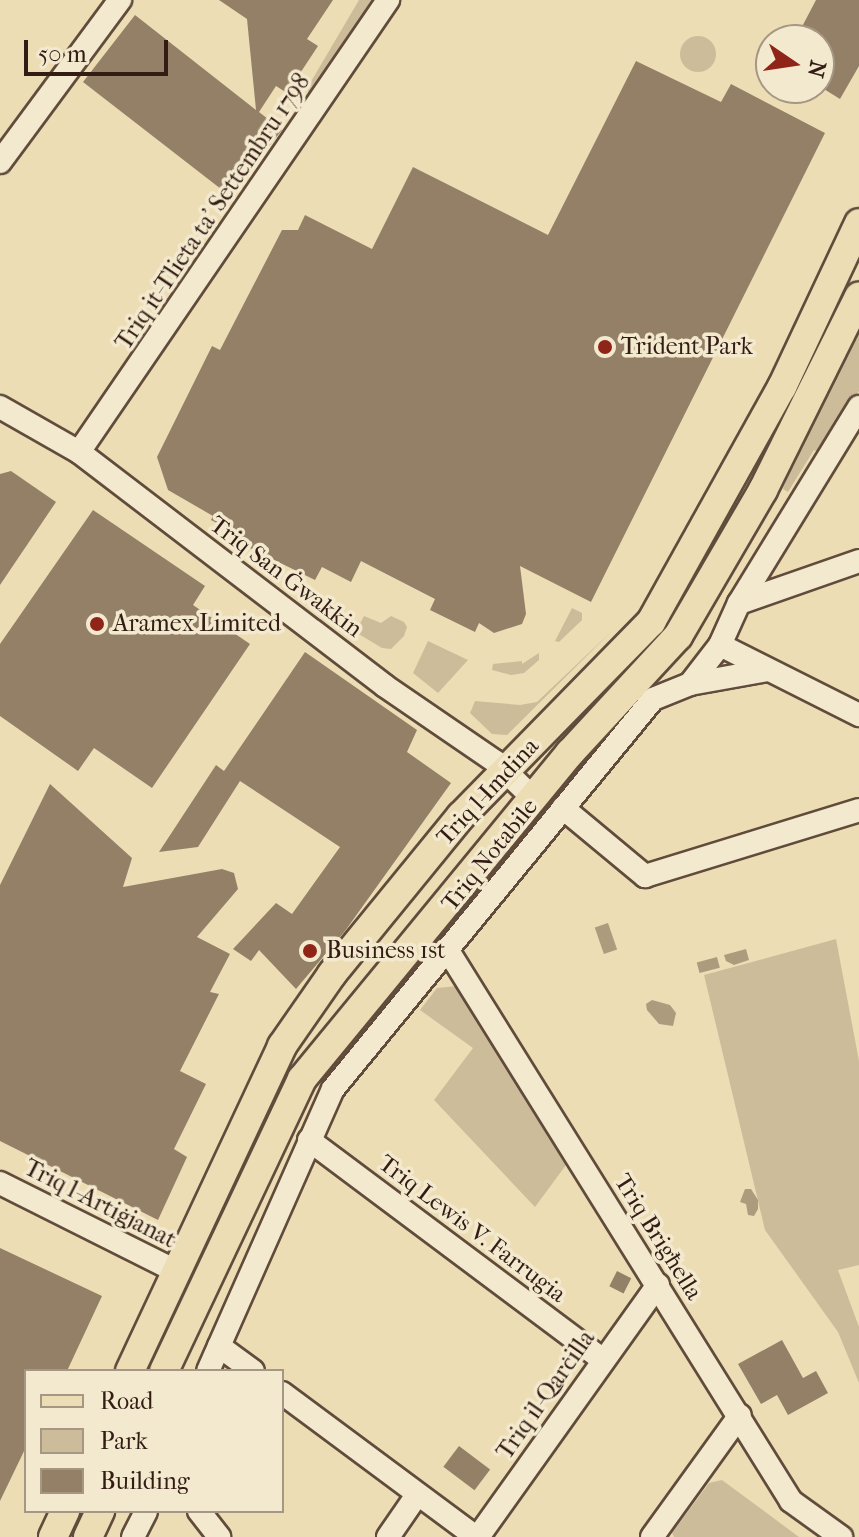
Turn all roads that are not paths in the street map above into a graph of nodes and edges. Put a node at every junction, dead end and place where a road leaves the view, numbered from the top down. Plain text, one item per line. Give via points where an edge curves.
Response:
1 (388, 0) edge
2 (109, 4) edge
3 (0, 162) edge
4 (859, 223) edge
5 (859, 297) edge
6 (0, 407) edge
7 (859, 407) edge
8 (79, 452) junction
9 (859, 561) edge
10 (739, 603) junction
11 (720, 645) junction
12 (767, 670) junction
13 (690, 684) junction
14 (859, 715) edge
15 (505, 770) junction
16 (533, 798) junction
17 (563, 808) junction
18 (859, 810) edge
19 (447, 949) junction
20 (309, 1140) junction
21 (0, 1183) edge
22 (176, 1271) junction
23 (658, 1285) junction
24 (219, 1346) junction
25 (603, 1360) junction
26 (131, 1369) edge
27 (165, 1369) edge
28 (209, 1369) edge
29 (250, 1369) edge
30 (284, 1395) edge
31 (740, 1415) junction
32 (417, 1495) junction
33 (64, 1513) edge
34 (99, 1513) edge
35 (145, 1513) edge
36 (201, 1513) edge
37 (53, 1537) edge
38 (88, 1537) edge
39 (133, 1537) edge
40 (219, 1537) edge
41 (388, 1537) edge
42 (477, 1537) edge
43 (652, 1537) edge
44 (841, 1537) edge

1 - 8 street, Triq it-Tlieta ta' Settembru 1798
2 - 3 street
4 - 15 main road, Triq l-Imdina via 782,387 651,622
5 - 16 main road, Triq l-Imdina via 763,490 678,636
6 - 8 street, Triq San Ġwakkin
7 - 10 street
8 - 15 street, Triq San Ġwakkin via 385,686
9 - 10 street
10 - 11 street
11 - 12 street
11 - 13 street
12 - 13 street, Triq Notabile
12 - 14 street
13 - 17 street, Triq Notabile via 653,699
15 - 16 street, Triq San Ġwakkin
15 - 22 main road, Triq l-Imdina via 332,974 282,1046
16 - 27 main road, Triq l-Imdina via 302,1079
17 - 18 street via 645,876
17 - 19 street, Triq Notabile
19 - 20 street, Triq Notabile via 333,1089
19 - 23 street, Triq Brigħella
20 - 24 street, Triq Notabile
20 - 25 street, Triq Lewis V. Farrugia
21 - 22 street, Triq l-Artiġjanat
22 - 26 main road, Triq l-Imdina
23 - 25 street, Triq il-Qarċilla
23 - 31 street, Triq Brigħella
24 - 28 street, Triq Notabile
24 - 29 street
25 - 42 street, Triq il-Qarċilla
30 - 32 street
31 - 43 street
31 - 44 street, Triq Brigħella via 791,1501
32 - 41 street
32 - 42 street
33 - 37 main road
34 - 38 main road
35 - 39 street
36 - 40 street

